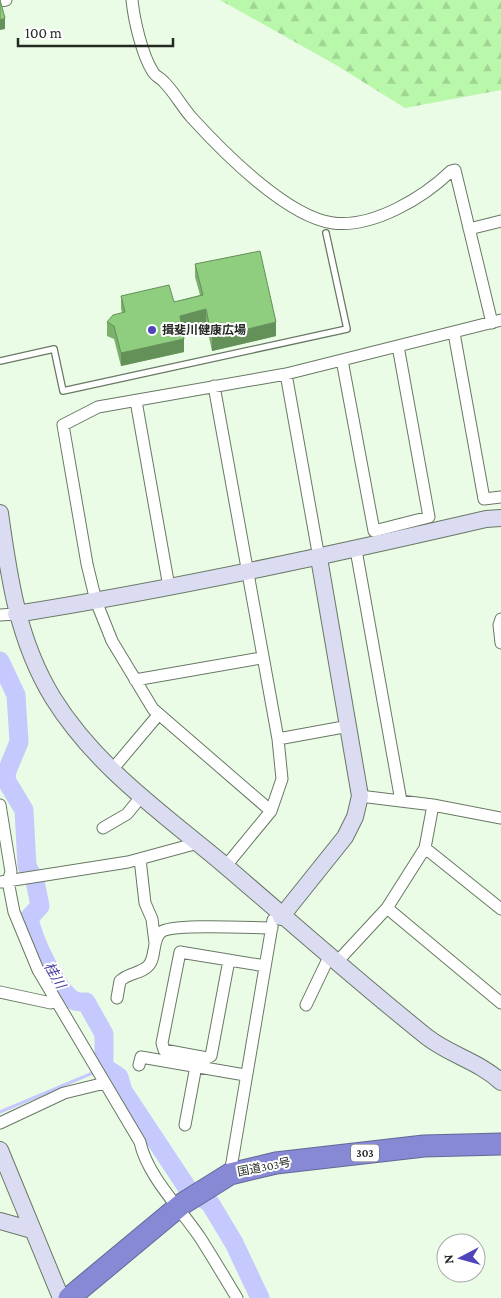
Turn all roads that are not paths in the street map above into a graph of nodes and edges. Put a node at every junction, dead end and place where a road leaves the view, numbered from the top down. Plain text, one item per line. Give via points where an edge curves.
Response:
1 (6, 0) edge
2 (132, 0) edge
3 (0, 1) edge
4 (501, 221) edge
5 (469, 229) junction
6 (326, 232) dead end
7 (496, 321) edge
8 (454, 333) junction
9 (398, 346) junction
10 (342, 360) junction
11 (0, 361) edge
12 (286, 374) junction
13 (214, 386) junction
14 (136, 401) junction
15 (501, 497) edge
16 (0, 514) edge
17 (501, 518) edge
18 (356, 550) junction
19 (319, 558) junction
20 (248, 572) junction
21 (169, 587) junction
22 (96, 601) junction
23 (8, 614) edge
24 (501, 618) edge
25 (501, 643) edge
26 (262, 658) junction
27 (136, 680) junction
28 (159, 714) junction
29 (349, 726) junction
30 (278, 739) junction
31 (111, 771) junction
32 (360, 796) junction
33 (140, 798) junction
34 (401, 801) junction
35 (0, 804) edge
36 (433, 805) junction
37 (271, 811) junction
38 (501, 818) edge
39 (103, 828) dead end
40 (198, 844) junction
41 (425, 848) junction
42 (140, 859) junction
43 (225, 866) junction
44 (7, 881) edge
45 (386, 908) junction
46 (501, 909) edge
47 (277, 923) junction
48 (155, 944) junction
49 (229, 960) junction
50 (333, 960) junction
51 (265, 966) junction
52 (0, 992) edge
53 (117, 998) dead end
54 (56, 1001) junction
55 (501, 1003) edge
56 (306, 1005) dead end
57 (139, 1065) dead end
58 (196, 1066) junction
59 (245, 1075) junction
60 (499, 1078) edge
61 (105, 1083) junction
62 (0, 1123) edge
63 (185, 1126) dead end
64 (501, 1144) edge
65 (0, 1150) edge
66 (230, 1174) junction
67 (179, 1206) junction
68 (0, 1221) edge
69 (32, 1230) junction
70 (61, 1298) edge
71 (69, 1298) edge
72 (237, 1298) edge

1 - 3 street
2 - 5 street via 136,26 154,74 165,82 204,130 275,195 316,220 344,223 385,215 425,193 455,170
4 - 5 street
5 - 7 street
6 - 11 lane via 347,329 63,391 54,349
7 - 8 street
8 - 9 street
8 - 15 street via 484,499
9 - 10 street
9 - 10 street via 429,517 374,531
10 - 12 street
12 - 13 street
12 - 19 street
13 - 14 street
13 - 20 street
14 - 21 street
14 - 22 street via 98,407 63,425
16 - 23 street via 7,570
17 - 18 street
18 - 19 street
18 - 34 street
19 - 20 street
19 - 29 street
20 - 21 street
20 - 26 street
21 - 22 street
22 - 23 street
22 - 27 street via 112,641
23 - 31 street via 53,698
24 - 25 street
26 - 27 street
26 - 30 street
27 - 28 street via 153,710
28 - 31 street
28 - 37 street
29 - 30 street
29 - 32 street
30 - 37 street via 282,779
31 - 33 street
32 - 34 street
32 - 47 street via 355,817 345,837
33 - 39 street via 127,814
33 - 40 street
34 - 36 street
35 - 44 street via 11,872
36 - 38 street
36 - 41 street
37 - 43 street
40 - 42 street
40 - 43 street
41 - 45 street
41 - 46 street
42 - 44 street
42 - 48 street via 145,903 152,919
43 - 47 street
44 - 54 street via 19,926
45 - 50 street
45 - 55 street
47 - 48 street via 169,929 158,936
47 - 50 street
47 - 51 street
48 - 53 street via 152,962 120,981
49 - 49 street via 180,952 162,1043 164,1050 211,1056
49 - 51 street
50 - 56 street
50 - 60 street via 430,1039
51 - 59 street
52 - 54 street via 51,1003
54 - 61 street
57 - 58 street via 141,1057
58 - 59 street
58 - 63 street
59 - 66 street
61 - 62 street via 64,1094
61 - 67 street via 140,1142 142,1153
64 - 66 highway, 国道303号 / 303 via 424,1146 276,1163
65 - 69 street
66 - 67 highway, 国道303号 / 303
67 - 71 highway, 国道303号 / 303
67 - 72 street
68 - 69 street
69 - 70 street

